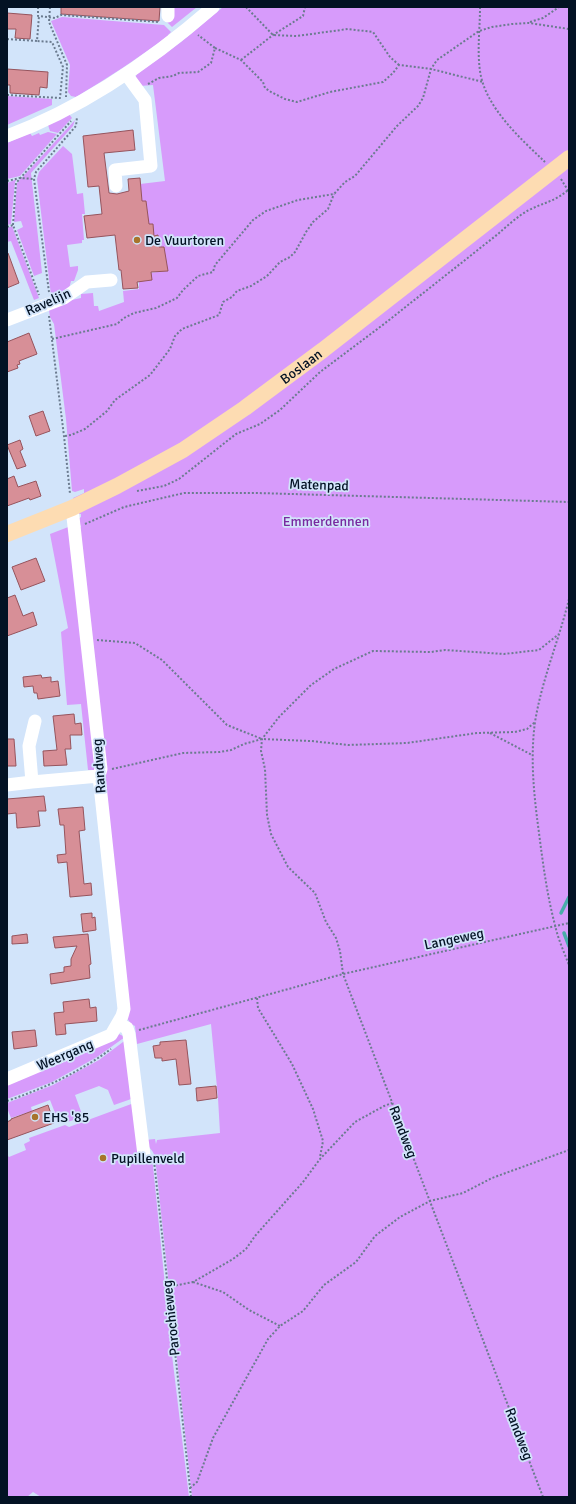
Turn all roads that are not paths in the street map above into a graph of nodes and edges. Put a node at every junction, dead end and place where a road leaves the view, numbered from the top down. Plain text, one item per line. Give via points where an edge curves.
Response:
1 (213, 7) edge
2 (126, 74) junction
3 (7, 136) edge
4 (569, 158) edge
5 (116, 186) dead end
6 (110, 280) dead end
7 (7, 320) edge
8 (72, 500) junction
9 (7, 534) edge
10 (34, 721) dead end
11 (100, 773) junction
12 (32, 782) junction
13 (7, 785) edge
14 (118, 1024) junction
15 (7, 1079) edge
16 (144, 1149) road end

1 - 2 street via 148,60
2 - 3 street
2 - 5 street via 145,100 150,166 115,170
4 - 8 main road, Boslaan via 550,165 323,350 245,408 183,450 117,486
6 - 7 street, Ravelijn via 87,282 64,298
8 - 9 main road, Boslaan
8 - 11 street, Randweg
10 - 12 street via 29,746
11 - 12 street
11 - 14 street, Randweg via 124,1003
12 - 13 street
14 - 15 street, Weergang via 106,1038
14 - 16 street via 127,1028 129,1034

